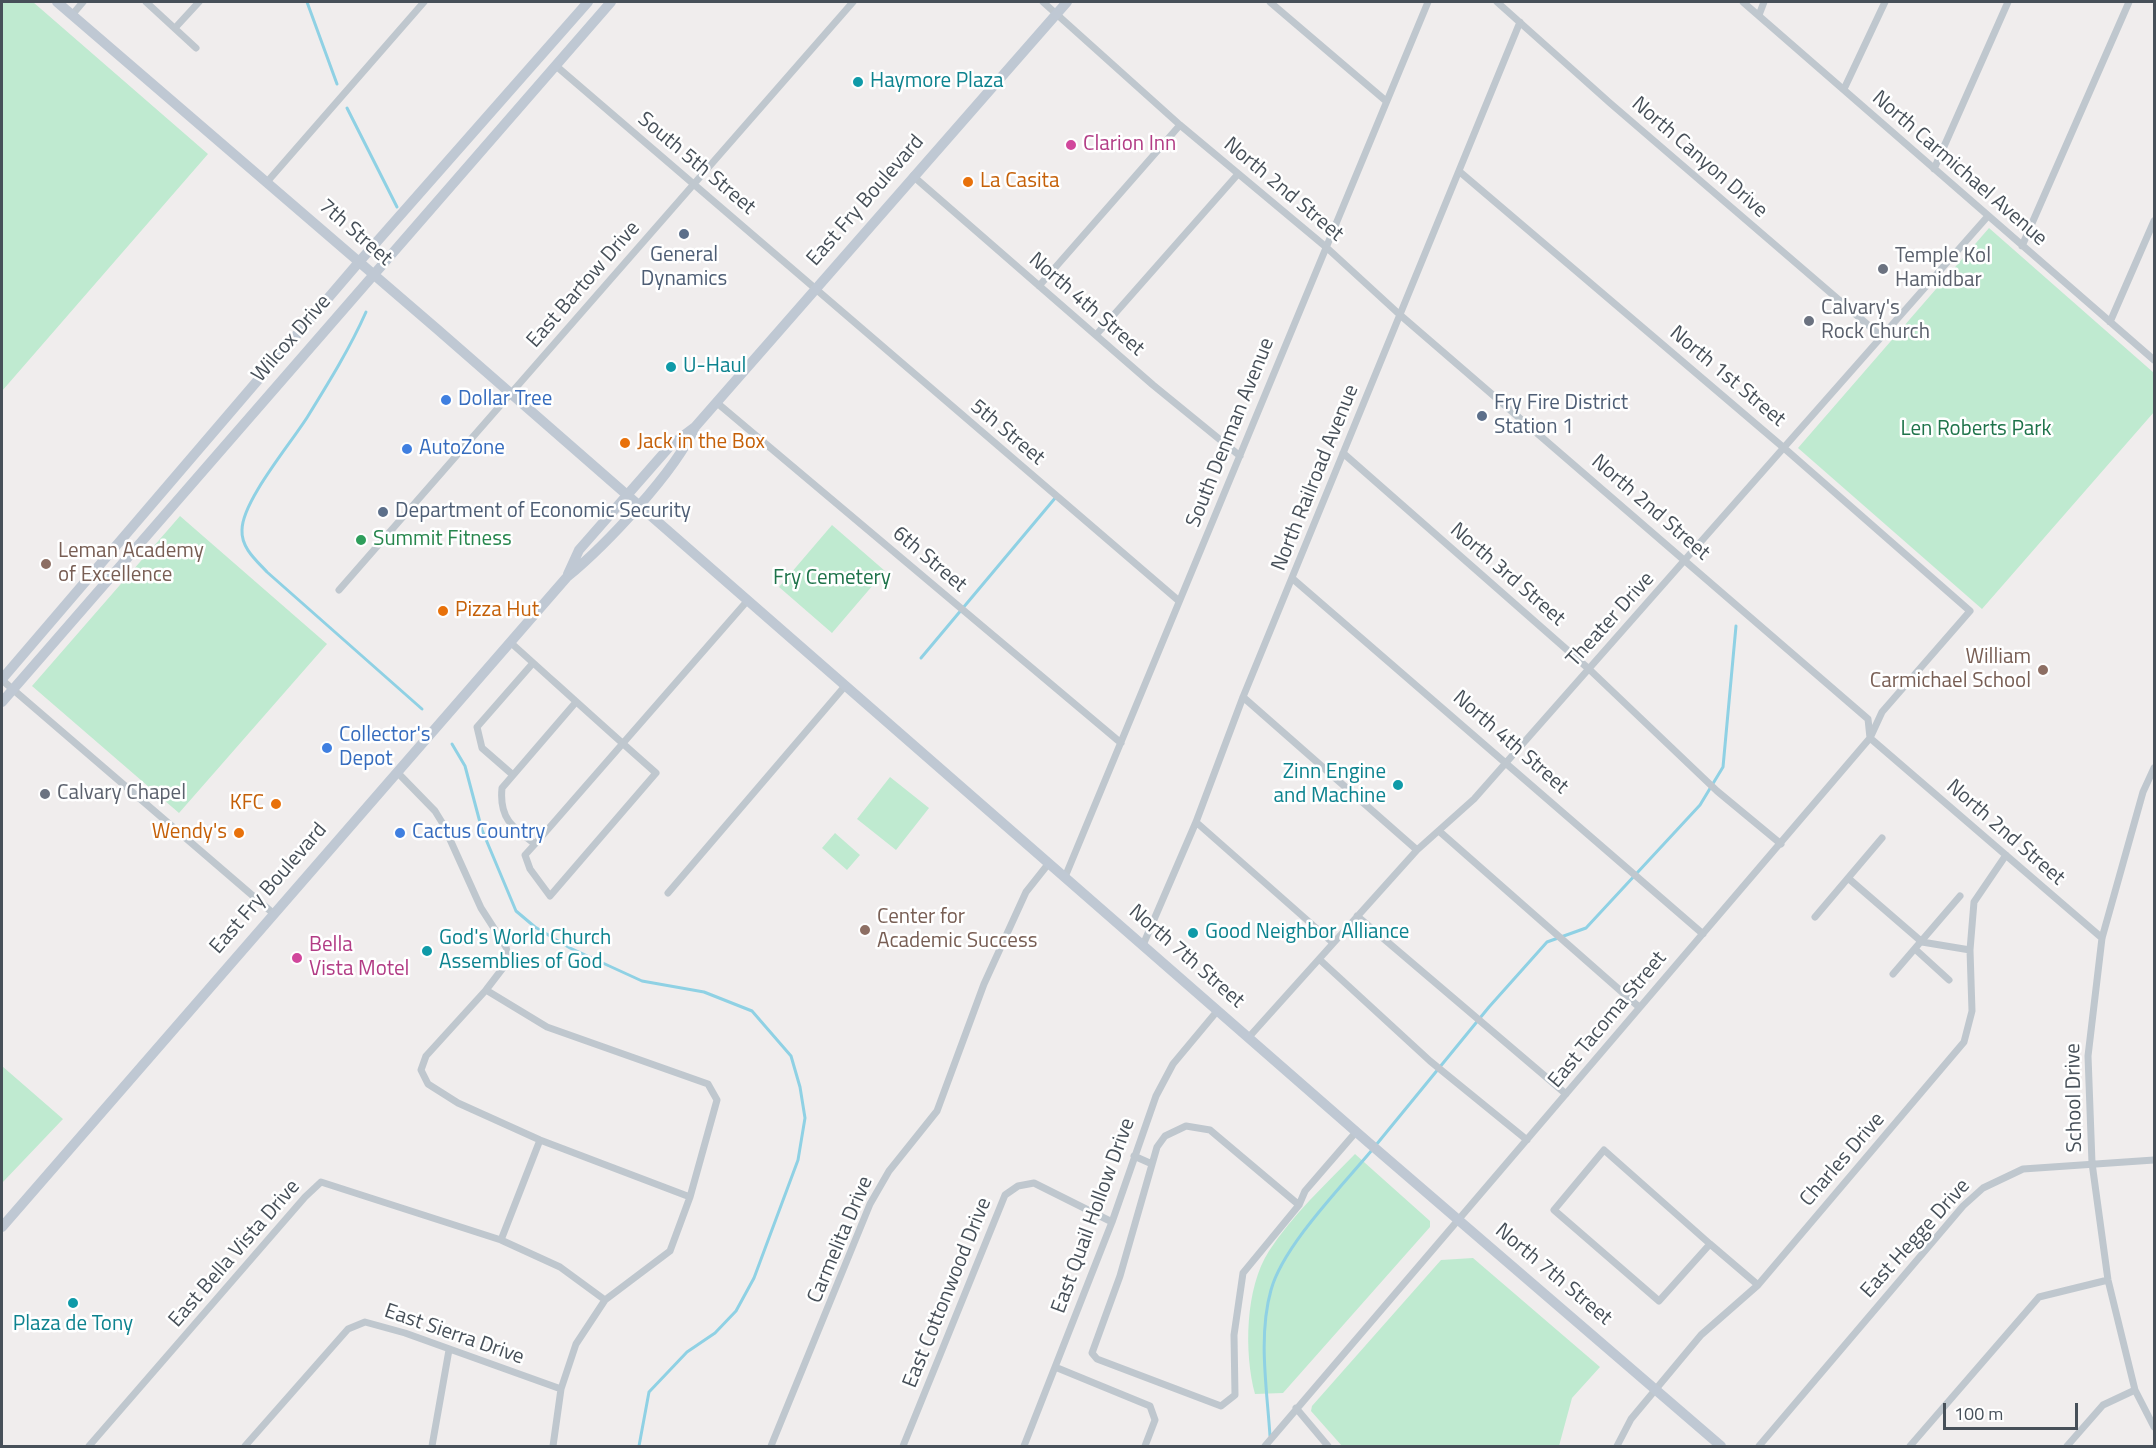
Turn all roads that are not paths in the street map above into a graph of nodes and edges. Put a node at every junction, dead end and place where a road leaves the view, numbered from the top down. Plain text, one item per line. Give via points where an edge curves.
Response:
1 (57, 2) edge
2 (83, 2) edge
3 (146, 2) edge
4 (199, 2) edge
5 (424, 2) edge
6 (588, 2) edge
7 (610, 2) edge
8 (853, 2) edge
9 (1043, 2) edge
10 (1067, 2) edge
11 (1270, 2) edge
12 (1428, 2) edge
13 (1497, 2) edge
14 (1743, 2) edge
15 (1764, 2) edge
16 (1885, 2) edge
17 (2008, 2) edge
18 (2129, 2) edge
19 (1057, 14) junction
20 (72, 15) junction
21 (1759, 15) junction
22 (1520, 22) junction
23 (175, 28) junction
24 (196, 48) dead end
25 (555, 65) junction
26 (1844, 89) junction
27 (1386, 102) junction
28 (1180, 125) junction
29 (1934, 169) junction
30 (1460, 171) junction
31 (1238, 174) junction
32 (913, 176) junction
33 (267, 182) junction
34 (694, 183) junction
35 (1988, 216) junction
36 (2154, 221) edge
37 (2022, 246) junction
38 (1326, 247) junction
39 (359, 262) junction
40 (374, 274) junction
41 (1039, 286) junction
42 (816, 288) junction
43 (1400, 314) junction
44 (2110, 322) junction
45 (1095, 335) junction
46 (1882, 337) junction
47 (2154, 360) edge
48 (511, 393) junction
49 (716, 402) junction
50 (695, 427) junction
51 (1784, 448) junction
52 (1343, 453) junction
53 (1240, 456) junction
54 (628, 495) junction
55 (638, 504) junction
56 (1686, 561) junction
57 (567, 577) junction
58 (1293, 579) junction
59 (339, 590) dead end
60 (748, 600) junction
61 (1179, 601) junction
62 (1970, 611) joint
63 (510, 642) junction
64 (533, 663) junction
65 (1590, 670) junction
66 (2, 680) edge
67 (845, 686) junction
68 (12, 690) junction
69 (1243, 697) junction
70 (2, 702) edge
71 (576, 702) junction
72 (1870, 738) junction
73 (623, 743) junction
74 (1121, 743) junction
75 (1507, 762) junction
76 (2154, 768) edge
77 (397, 772) junction
78 (513, 775) junction
79 (1196, 822) junction
80 (1439, 831) junction
81 (1882, 838) dead end
82 (535, 844) junction
83 (1781, 844) junction
84 (1417, 850) junction
85 (2006, 855) junction
86 (1049, 863) junction
87 (1065, 877) junction
88 (1848, 878) junction
89 (668, 893) dead end
90 (1960, 896) dead end
91 (274, 914) junction
92 (1357, 916) junction
93 (1815, 917) dead end
94 (1703, 934) junction
95 (2102, 938) junction
96 (1922, 942) junction
97 (1333, 943) junction
98 (1143, 945) junction
99 (1915, 950) junction
100 (1970, 950) junction
101 (1319, 958) junction
102 (1893, 974) dead end
103 (1950, 980) dead end
104 (486, 990) junction
105 (1639, 1007) junction
106 (1218, 1010) junction
107 (1250, 1037) junction
108 (1566, 1094) junction
109 (1356, 1132) junction
110 (540, 1140) junction
111 (1527, 1140) junction
112 (1134, 1156) junction
113 (2154, 1160) edge
114 (2092, 1163) junction
115 (1152, 1164) junction
116 (690, 1197) junction
117 (1299, 1205) junction
118 (1112, 1222) junction
119 (1460, 1222) junction
120 (2, 1227) edge
121 (501, 1240) junction
122 (1710, 1244) junction
123 (2108, 1280) junction
124 (1758, 1285) junction
125 (605, 1300) junction
126 (449, 1350) junction
127 (1055, 1367) junction
128 (1656, 1388) junction
129 (561, 1389) junction
130 (2135, 1390) junction
131 (1296, 1408) junction
132 (2154, 1427) edge
133 (89, 1446) edge
134 (245, 1446) edge
135 (432, 1446) edge
136 (553, 1446) edge
137 (771, 1446) edge
138 (903, 1446) edge
139 (1024, 1446) edge
140 (1145, 1446) edge
141 (1264, 1446) edge
142 (1328, 1446) edge
143 (1617, 1446) edge
144 (1721, 1446) edge
145 (1759, 1446) edge
146 (1910, 1446) edge
147 (2067, 1446) edge

1 - 20 main road, 7th Street
2 - 20 street
3 - 23 street
4 - 23 street
5 - 33 street
6 - 39 main road, Wilcox Drive
7 - 25 main road, Wilcox Drive
8 - 34 street, East Bartow Drive
9 - 19 street, North 2nd Street
10 - 19 main road, East Fry Boulevard
11 - 27 street
12 - 27 street, South Denman Avenue
13 - 22 street, North Canyon Drive
14 - 21 street, North Carmichael Avenue
15 - 21 street
16 - 26 street
17 - 29 street
18 - 37 street
19 - 28 street, North 2nd Street
19 - 32 main road, East Fry Boulevard
20 - 33 main road, 7th Street
21 - 26 street, North Carmichael Avenue
22 - 30 street, North Railroad Avenue
22 - 46 street, North Canyon Drive
23 - 24 street
25 - 34 street, South 5th Street
25 - 40 main road, Wilcox Drive
26 - 29 street, North Carmichael Avenue
27 - 38 street, South Denman Avenue
28 - 31 street, North 2nd Street
28 - 41 street
29 - 35 street, North Carmichael Avenue
30 - 43 street, North Railroad Avenue
30 - 51 street, North 1st Street
31 - 38 street, North 2nd Street
31 - 45 street
32 - 41 street, North 4th Street
32 - 42 main road, East Fry Boulevard
33 - 39 main road, 7th Street
34 - 42 street, South 5th Street
34 - 48 street, East Bartow Drive
35 - 37 street, North Carmichael Avenue
35 - 46 street, Theater Drive
36 - 44 street
37 - 44 street, North Carmichael Avenue
38 - 43 street, North 2nd Street
38 - 53 street, South Denman Avenue
39 - 40 main road, 7th Street
39 - 66 main road, Wilcox Drive
40 - 48 main road, 7th Street
40 - 68 main road, Wilcox Drive
41 - 45 street, North 4th Street
42 - 49 main road, East Fry Boulevard
42 - 61 street, 5th Street
43 - 52 street, North Railroad Avenue
43 - 56 street, North 2nd Street
44 - 47 street, North Carmichael Avenue
45 - 53 street, North 4th Street
46 - 51 street, Theater Drive
48 - 54 main road, 7th Street
48 - 59 street, East Bartow Drive
49 - 50 main road, East Fry Boulevard
49 - 74 street, 6th Street
50 - 54 main road, East Fry Boulevard via 670,445
50 - 55 main road, East Fry Boulevard via 685,449
51 - 56 street, Theater Drive
51 - 62 street, North 1st Street
52 - 58 street, North Railroad Avenue
52 - 65 street, North 3rd Street
53 - 61 street, South Denman Avenue
54 - 55 main road, North 7th Street
54 - 57 main road, East Fry Boulevard via 579,550
55 - 57 main road, East Fry Boulevard via 591,557
55 - 60 main road, North 7th Street
56 - 65 street, Theater Drive
56 - 72 street, North 2nd Street via 1868,719
57 - 63 main road, East Fry Boulevard
58 - 69 street, North Railroad Avenue
58 - 75 street, North 4th Street
60 - 67 main road, North 7th Street
60 - 73 street
61 - 74 street, South Denman Avenue
62 - 72 street, East Tacoma Street via 1882,712
63 - 64 street
63 - 77 main road, East Fry Boulevard
64 - 71 street
64 - 78 street via 477,727 482,748
65 - 75 street, Theater Drive
65 - 83 street, North 3rd Street via 1717,791
66 - 68 street
67 - 86 main road, North 7th Street
67 - 89 street
68 - 70 main road, Wilcox Drive
68 - 91 street
69 - 79 street, North Railroad Avenue
69 - 84 street
71 - 73 street
71 - 78 street
72 - 83 street, East Tacoma Street
72 - 85 street, North 2nd Street
73 - 82 street
73 - 82 street via 656,773 550,896 530,869 525,855
74 - 87 street, South Denman Avenue
75 - 80 street, Theater Drive
75 - 94 street, North 4th Street
76 - 95 street, School Drive via 2143,792
77 - 91 main road, East Fry Boulevard
77 - 104 street via 443,824 481,908 506,947 509,960
78 - 82 street via 502,788 500,803 507,819
79 - 97 street
79 - 98 street, North Railroad Avenue
80 - 84 street, Theater Drive
80 - 105 street
81 - 88 street
83 - 94 street, East Tacoma Street
84 - 92 street, Theater Drive
85 - 95 street, North 2nd Street
85 - 100 street, Charles Drive via 1974,902
86 - 87 main road, North 7th Street
86 - 137 street, Carmelita Drive via 1026,892 984,984 937,1112 889,1171 870,1204
87 - 98 main road, North 7th Street
88 - 93 street
88 - 96 street
90 - 96 street
91 - 120 main road, East Fry Boulevard
92 - 97 street, Theater Drive
92 - 108 street
94 - 105 street, East Tacoma Street
95 - 114 street, School Drive via 2088,1056
96 - 99 street
96 - 100 street
97 - 101 street, Theater Drive
98 - 106 main road, North 7th Street
99 - 102 street
99 - 103 street
100 - 124 street, Charles Drive via 1972,1011 1964,1042
101 - 107 street, Theater Drive
101 - 111 street via 1430,1061
104 - 110 street via 426,1056 421,1070 428,1084 458,1103
104 - 116 street via 547,1027 708,1084 717,1100
105 - 108 street, East Tacoma Street
106 - 107 main road, North 7th Street
106 - 112 street, East Quail Hollow Drive via 1173,1064 1156,1096
107 - 109 main road, North 7th Street
108 - 111 street, East Tacoma Street
109 - 117 street via 1305,1191
109 - 119 main road, North 7th Street
110 - 116 street
110 - 121 street
111 - 119 street, East Tacoma Street
112 - 115 street
112 - 118 street, East Quail Hollow Drive
113 - 114 street, East Hegge Drive
114 - 123 street, School Drive
114 - 145 street, East Hegge Drive via 2023,1169 1983,1188 1962,1206
115 - 117 street via 1164,1136 1186,1126 1210,1130
115 - 117 street via 1120,1276 1092,1353 1097,1359 1221,1406 1235,1395 1234,1335 1243,1273
116 - 125 street via 670,1251
118 - 127 street, East Quail Hollow Drive
118 - 138 street, East Cottonwood Drive via 1034,1183 1018,1186 1005,1195
119 - 128 main road, North 7th Street
119 - 131 street, East Tacoma Street
121 - 125 street, East Bella Vista Drive via 560,1267
121 - 133 street, East Bella Vista Drive via 321,1182
122 - 122 street via 1604,1150 1554,1210 1659,1301
122 - 124 street
123 - 130 street, School Drive
123 - 146 street via 2039,1297
124 - 128 street, Charles Drive via 1701,1335
125 - 129 street via 576,1344
126 - 129 street, East Sierra Drive
126 - 134 street, East Sierra Drive via 365,1322 348,1329
126 - 135 street
127 - 139 street, East Quail Hollow Drive
127 - 140 street via 1150,1406 1155,1420
128 - 143 street, Charles Drive via 1631,1419
128 - 144 main road, North 7th Street
129 - 136 street
130 - 132 street, School Drive
130 - 147 street via 2103,1405
131 - 141 street, East Tacoma Street
131 - 142 street

